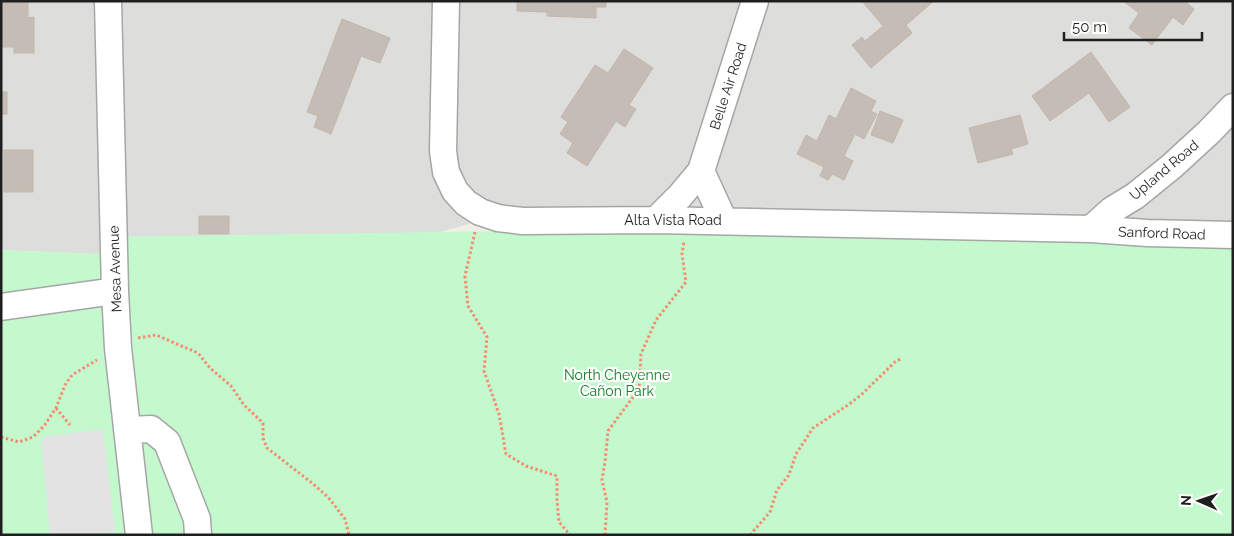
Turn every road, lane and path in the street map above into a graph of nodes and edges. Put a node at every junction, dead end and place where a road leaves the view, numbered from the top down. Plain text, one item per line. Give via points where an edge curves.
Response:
1 (108, 1) edge
2 (446, 1) edge
3 (755, 1) edge
4 (1233, 107) edge
5 (700, 171) junction
6 (480, 212) junction
7 (656, 220) junction
8 (686, 220) junction
9 (724, 221) junction
10 (1091, 229) junction
11 (1233, 235) edge
12 (115, 291) junction
13 (1, 307) edge
14 (118, 348) junction
15 (902, 358) dead end
16 (56, 408) junction
17 (70, 425) dead end
18 (127, 430) junction
19 (1, 437) edge
20 (139, 535) edge
21 (198, 535) edge
22 (349, 535) edge
23 (570, 535) edge
24 (605, 535) edge
25 (750, 535) edge

1 - 12 street, Mesa Avenue
2 - 6 street, Alta Vista Road via 443,151 446,172 455,191
3 - 5 street, Belle Air Road
4 - 10 street, Upland Road via 1172,166
5 - 7 street, Belle Air Road
5 - 9 street
6 - 7 street, Alta Vista Road via 522,221
6 - 23 path via 465,276 468,306 487,337 484,371 499,414 506,454 526,466 557,476 559,522
7 - 8 street, Alta Vista Road
8 - 9 street, Alta Vista Road
8 - 24 path via 682,254 686,282 656,320 641,354 639,389 608,431 602,480 607,502
9 - 10 street, Alta Vista Road
10 - 11 street, Sanford Road
12 - 13 street
12 - 14 street, Mesa Avenue
14 - 16 path via 72,375
14 - 18 street, Mesa Avenue
14 - 22 path via 136,338 156,335 198,353 263,423 267,448 328,496 345,519
15 - 25 path via 861,395 813,428 796,454 789,475 777,490 770,512
16 - 17 path
16 - 19 path via 33,437 19,442
18 - 20 street, Mesa Avenue
18 - 21 street via 151,429 167,442 197,519

